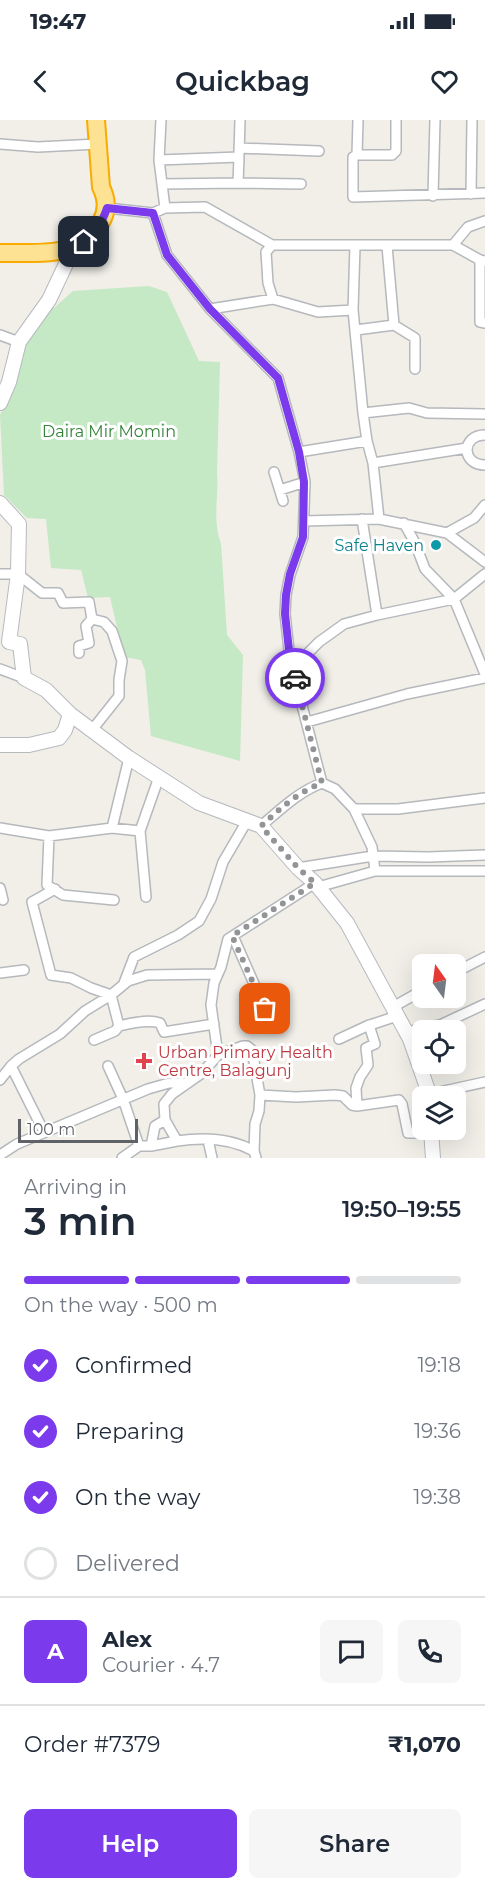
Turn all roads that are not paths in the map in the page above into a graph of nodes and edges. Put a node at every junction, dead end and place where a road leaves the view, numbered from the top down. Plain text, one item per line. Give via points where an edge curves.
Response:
1 (96, 120) edge
2 (106, 120) edge
3 (161, 120) edge
4 (240, 120) edge
5 (358, 120) edge
6 (396, 120) edge
7 (435, 120) edge
8 (472, 120) edge
9 (0, 144) edge
10 (319, 151) dead end
11 (102, 153) junction
12 (239, 153) junction
13 (357, 155) junction
14 (159, 160) junction
15 (238, 183) junction
16 (162, 184) junction
17 (301, 184) dead end
18 (485, 193) edge
19 (471, 194) junction
20 (433, 196) junction
21 (106, 202) junction
22 (165, 208) junction
23 (153, 213) junction
24 (485, 221) edge
25 (272, 245) junction
26 (453, 245) junction
27 (355, 246) junction
28 (387, 246) junction
29 (74, 249) junction
30 (0, 253) edge
31 (482, 261) edge
32 (273, 299) junction
33 (210, 309) junction
34 (353, 310) junction
35 (485, 323) edge
36 (394, 325) junction
37 (356, 330) junction
38 (0, 335) edge
39 (19, 342) junction
40 (415, 369) dead end
41 (0, 403) edge
42 (363, 413) junction
43 (485, 414) edge
44 (485, 435) edge
45 (367, 441) junction
46 (467, 448) junction
47 (299, 452) junction
48 (373, 463) junction
49 (485, 465) edge
50 (274, 472) dead end
51 (304, 482) junction
52 (279, 490) junction
53 (283, 501) dead end
54 (0, 503) edge
55 (485, 505) edge
56 (362, 519) junction
57 (380, 519) junction
58 (304, 521) junction
59 (404, 523) junction
60 (447, 533) junction
61 (485, 562) edge
62 (18, 573) junction
63 (0, 574) edge
64 (485, 574) edge
65 (454, 599) junction
66 (378, 615) junction
67 (92, 619) junction
68 (4, 641) edge
69 (79, 654) dead end
70 (290, 659) junction
71 (0, 669) edge
72 (485, 676) edge
73 (24, 678) junction
74 (70, 714) junction
75 (307, 722) junction
76 (92, 730) junction
77 (0, 746) edge
78 (129, 758) junction
79 (159, 777) junction
80 (322, 783) junction
81 (485, 798) edge
82 (354, 809) junction
83 (247, 821) junction
84 (261, 826) junction
85 (0, 828) edge
86 (112, 828) junction
87 (140, 831) junction
88 (0, 836) edge
89 (49, 836) junction
90 (485, 855) edge
91 (373, 856) junction
92 (298, 868) junction
93 (375, 871) junction
94 (485, 871) edge
95 (317, 885) junction
96 (0, 888) edge
97 (55, 889) junction
98 (146, 897) dead end
99 (3, 900) dead end
100 (114, 900) dead end
101 (232, 936) junction
102 (485, 957) edge
103 (466, 967) edge
104 (24, 970) dead end
105 (0, 973) edge
106 (217, 974) junction
107 (123, 984) junction
108 (111, 995) junction
109 (412, 999) edge
110 (485, 1004) edge
111 (395, 1012) junction
112 (214, 1024) junction
113 (369, 1025) junction
114 (119, 1026) junction
115 (273, 1027) dead end
116 (405, 1034) junction
117 (339, 1039) dead end
118 (94, 1040) dead end
119 (218, 1055) junction
120 (11, 1066) junction
121 (108, 1066) dead end
122 (0, 1080) edge
123 (485, 1082) edge
124 (187, 1083) junction
125 (427, 1086) edge
126 (466, 1086) edge
127 (260, 1095) junction
128 (123, 1100) junction
129 (357, 1106) junction
130 (165, 1120) junction
131 (44, 1132) junction
132 (412, 1132) edge
133 (208, 1140) junction
134 (432, 1140) edge
135 (177, 1141) junction
136 (139, 1146) junction
137 (151, 1146) junction
138 (0, 1155) edge
139 (255, 1155) edge
140 (122, 1158) edge
141 (212, 1158) edge
142 (433, 1158) edge

1 - 11 highway
2 - 11 highway
3 - 14 street
4 - 12 street
5 - 13 street
6 - 13 street via 396,150 392,155
7 - 20 street
8 - 19 street
9 - 11 street
10 - 12 street
11 - 21 highway via 101,187
12 - 14 street
12 - 15 street
13 - 20 street via 353,157 353,197
14 - 16 street
15 - 16 street
15 - 17 street
16 - 22 street
18 - 19 street
19 - 20 street
21 - 23 street
21 - 29 highway via 97,229
22 - 23 street
22 - 25 street via 205,207
23 - 33 street via 167,255
24 - 26 street via 468,227
25 - 27 street
25 - 32 street via 266,252
26 - 28 street
26 - 31 street
27 - 28 street
27 - 34 street
28 - 36 street
29 - 30 highway
29 - 39 street via 49,300
31 - 35 street via 480,322
32 - 33 street
32 - 34 street via 318,312
33 - 47 street via 278,378
34 - 37 street
36 - 37 street
36 - 40 street via 415,338
37 - 42 street
38 - 39 street
39 - 41 street
42 - 43 street via 409,408 427,413
42 - 45 street
44 - 46 street via 474,437
45 - 47 street
45 - 48 street
46 - 48 street
46 - 49 street via 473,462
47 - 51 street
48 - 57 street
50 - 52 street
51 - 52 street
51 - 58 street
52 - 53 street
54 - 62 street via 19,524
55 - 60 street via 474,518
56 - 57 street
56 - 58 street
56 - 66 street
57 - 59 street
58 - 70 street via 286,595
59 - 60 street
59 - 65 street via 425,569
60 - 61 street
62 - 63 street
62 - 67 street via 42,593 58,593 63,603 89,602
62 - 68 street
64 - 65 street
65 - 66 street
65 - 72 street
66 - 70 street via 344,624 307,654
67 - 69 street via 86,626 89,643 79,646
67 - 76 street via 104,622 112,631 122,661 119,696
68 - 73 street via 20,644
70 - 75 street
71 - 73 street
72 - 75 street
73 - 74 street via 46,690
74 - 76 street
74 - 77 street via 59,738
75 - 80 street
76 - 78 street
78 - 79 street
78 - 86 street
79 - 83 street via 199,802
79 - 87 street
80 - 82 street via 335,789
80 - 84 street via 291,801
81 - 82 street via 398,809
82 - 91 street
83 - 84 street
83 - 107 street via 223,862 199,921 134,957
84 - 92 street
85 - 88 street
85 - 89 street
86 - 87 street
86 - 89 street
87 - 98 street
89 - 97 street via 47,885
90 - 91 street
91 - 92 street
91 - 93 street
92 - 95 street
93 - 94 street
93 - 95 street
95 - 101 street
95 - 111 street via 346,923
96 - 99 street
97 - 100 street via 63,896
97 - 108 street via 32,902 51,975 71,978
101 - 106 street
101 - 115 street
102 - 103 street
104 - 105 street
106 - 107 street via 147,975
106 - 112 street via 211,1005
107 - 108 street
108 - 114 street
108 - 120 street
109 - 111 street
110 - 116 street via 440,1025
111 - 113 street
111 - 116 street
112 - 114 street via 167,1032 154,1022
112 - 119 street
113 - 117 street
113 - 129 street via 375,1044 366,1048 368,1065 358,1080
114 - 118 street
116 - 125 street
119 - 124 street
119 - 127 street via 243,1046 251,1048
120 - 122 street
120 - 131 street
121 - 128 street
123 - 126 street
124 - 128 street via 169,1083
124 - 130 street via 164,1104
127 - 129 street via 335,1095
127 - 139 street
128 - 131 street
128 - 136 street
129 - 132 street via 399,1100 408,1132
130 - 135 street
130 - 137 street via 154,1126
131 - 138 street
133 - 135 street
133 - 139 street via 231,1141
133 - 141 street
134 - 142 street
135 - 137 street
136 - 137 street
136 - 140 street

